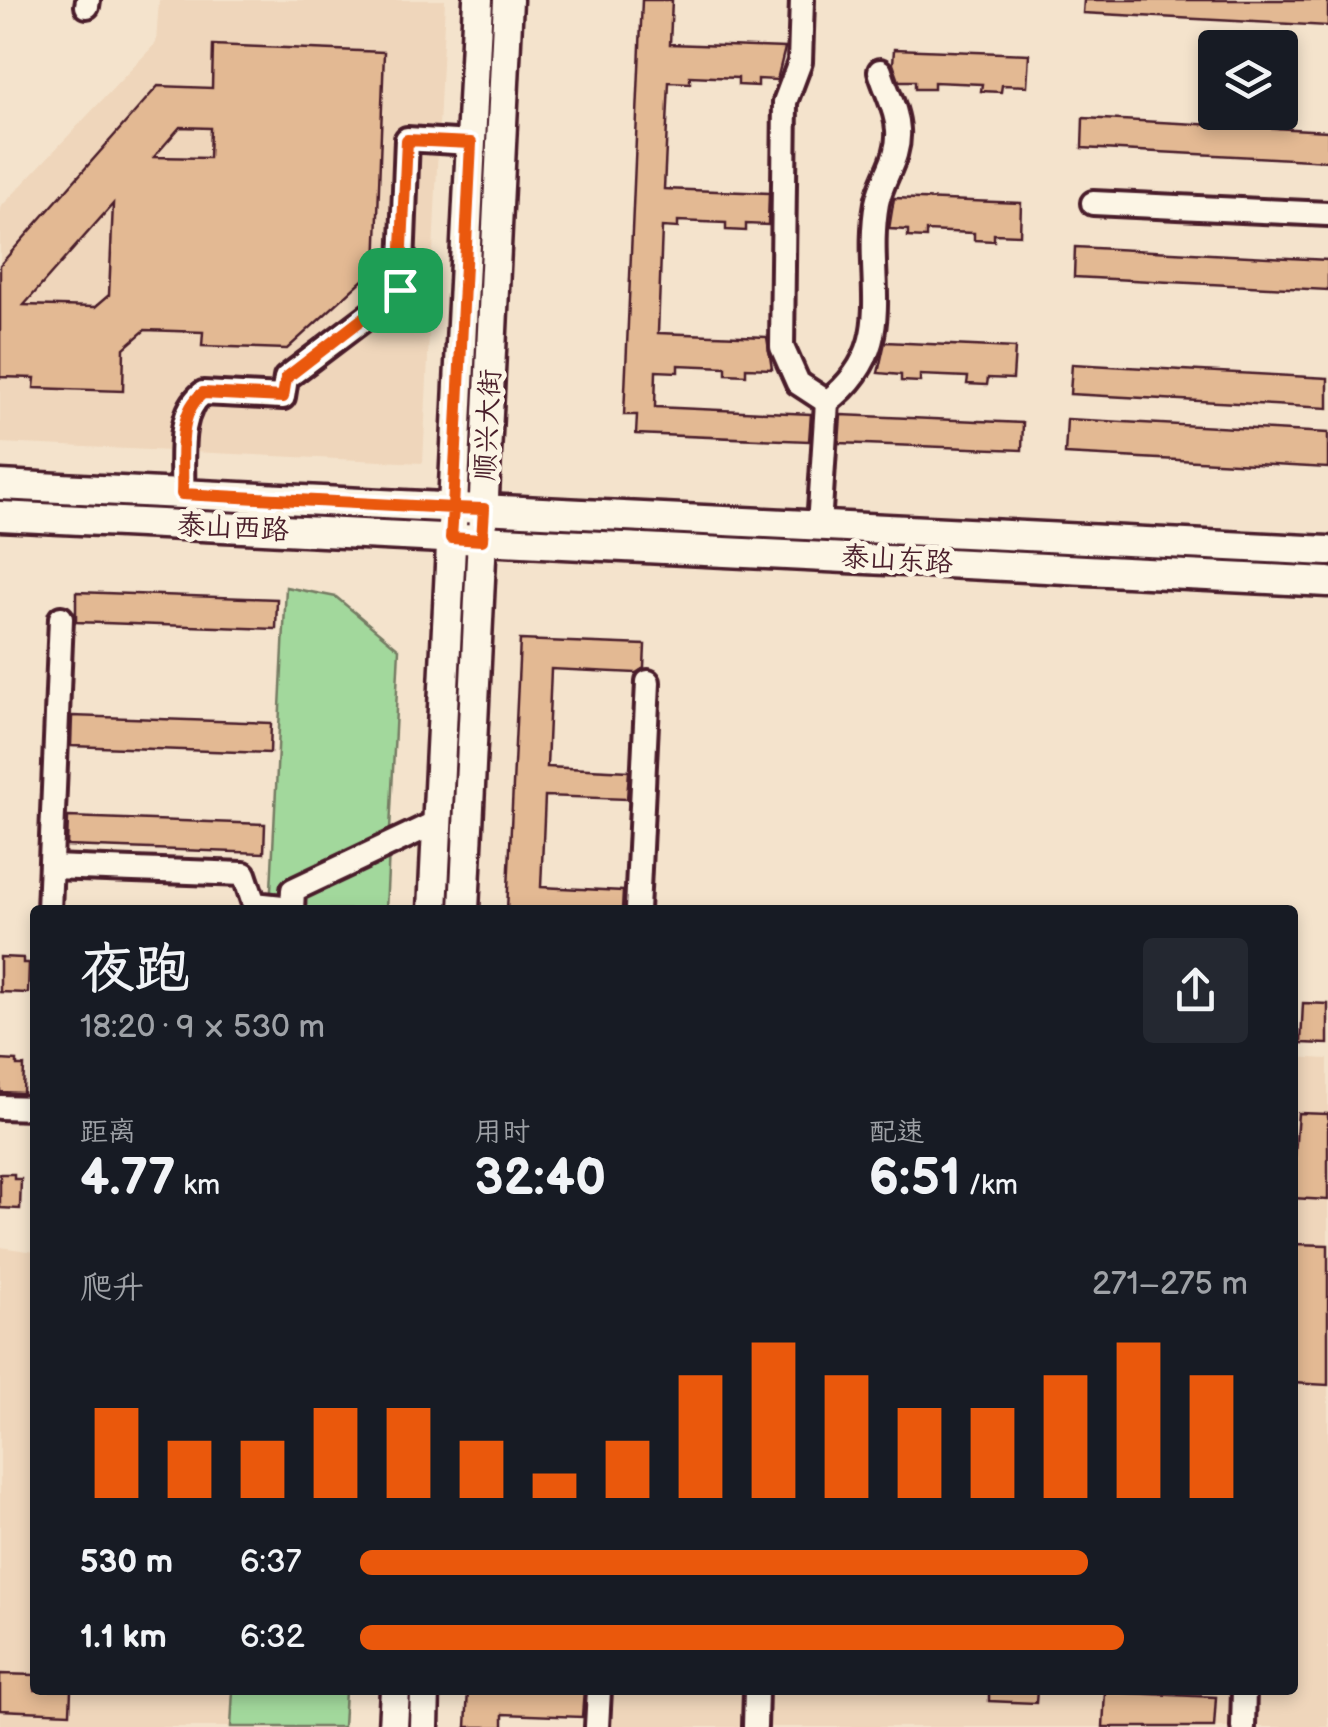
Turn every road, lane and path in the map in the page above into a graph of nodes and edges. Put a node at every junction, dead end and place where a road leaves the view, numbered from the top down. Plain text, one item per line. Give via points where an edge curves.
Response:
1 (478, 0) edge
2 (508, 0) edge
3 (802, 0) edge
4 (880, 72) dead end
5 (471, 143) junction
6 (1093, 203) dead end
7 (1328, 214) edge
8 (827, 402) junction
9 (0, 486) edge
10 (182, 494) junction
11 (468, 508) junction
12 (0, 516) edge
13 (820, 526) junction
14 (466, 539) junction
15 (1328, 551) edge
16 (1328, 582) edge
17 (61, 618) dead end
18 (648, 682) dead end
19 (438, 822) junction
20 (50, 866) junction
21 (49, 905) edge
22 (262, 905) edge
23 (292, 905) edge
24 (433, 905) edge
25 (464, 905) edge
26 (637, 905) edge
27 (0, 1107) edge
28 (30, 1108) edge
29 (395, 1695) edge
30 (426, 1695) edge
31 (598, 1695) edge
32 (756, 1695) edge
33 (1244, 1695) edge
34 (393, 1727) edge
35 (424, 1727) edge
36 (597, 1727) edge
37 (755, 1727) edge
38 (1243, 1727) edge

1 - 5 main road, 顺兴大街
2 - 11 main road, 顺兴大街
3 - 8 lane via 800,62 785,102 782,348 798,383
4 - 8 lane via 898,144 877,202 875,332 849,385
5 - 10 lane via 407,140 400,290 286,378 283,397 203,393 194,400 186,413
5 - 11 main road, 顺兴大街
6 - 7 lane
8 - 13 lane
9 - 10 main road, 泰山西路
10 - 11 main road, 泰山西路
11 - 13 main road, 泰山东路
11 - 14 main road, 顺兴大街
12 - 14 main road, 泰山西路
13 - 15 main road, 泰山东路
14 - 16 main road, 泰山东路
14 - 19 main road, 顺兴大街
14 - 25 main road, 顺兴大街
17 - 20 lane
18 - 26 lane
19 - 23 lane via 293,890
19 - 24 main road, 顺兴大街
20 - 21 lane
20 - 22 lane via 244,874 254,904
27 - 28 lane
29 - 34 main road
30 - 35 main road
31 - 36 lane
32 - 37 lane
33 - 38 lane

